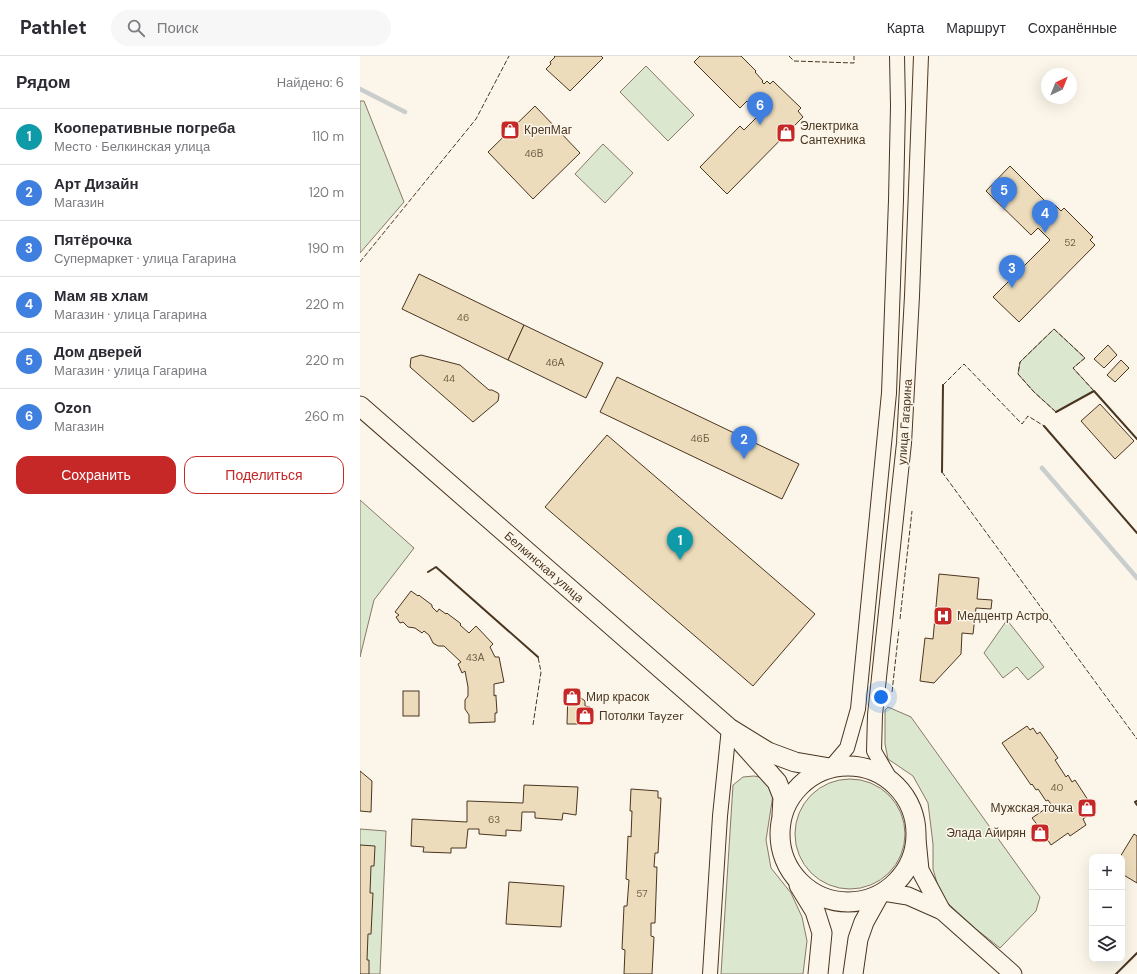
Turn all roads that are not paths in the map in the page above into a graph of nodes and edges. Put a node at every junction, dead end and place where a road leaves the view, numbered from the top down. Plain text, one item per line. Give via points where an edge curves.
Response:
1 (897, 56) edge
2 (921, 56) edge
3 (360, 406) edge
4 (729, 728) junction
5 (830, 768) junction
6 (892, 782) junction
7 (782, 818) junction
8 (916, 829) junction
9 (793, 875) junction
10 (881, 893) junction
11 (942, 911) junction
12 (710, 974) edge
13 (818, 974) edge
14 (853, 974) edge
15 (1013, 974) edge

1 - 5 street, улица Гагарина via 896,200 888,401 858,709 847,748
2 - 6 street, улица Гагарина via 904,443 874,715 874,751
3 - 4 main road, Белкинская улица
4 - 5 main road, Белкинская улица via 768,752 794,762
4 - 7 main road, Белкинская улица via 777,782 784,797
4 - 12 street via 720,816
5 - 6 main road via 862,767
5 - 7 main road via 813,776 799,787 788,801
6 - 8 main road via 904,795 912,811
7 - 9 main road via 780,838 784,857
8 - 10 main road via 915,849 908,867 895,883
8 - 11 street via 920,870
9 - 10 main road via 811,891 833,900 856,902
9 - 13 main road via 815,910 822,933
10 - 11 street via 908,896
10 - 14 main road via 864,922 858,939
11 - 15 street

